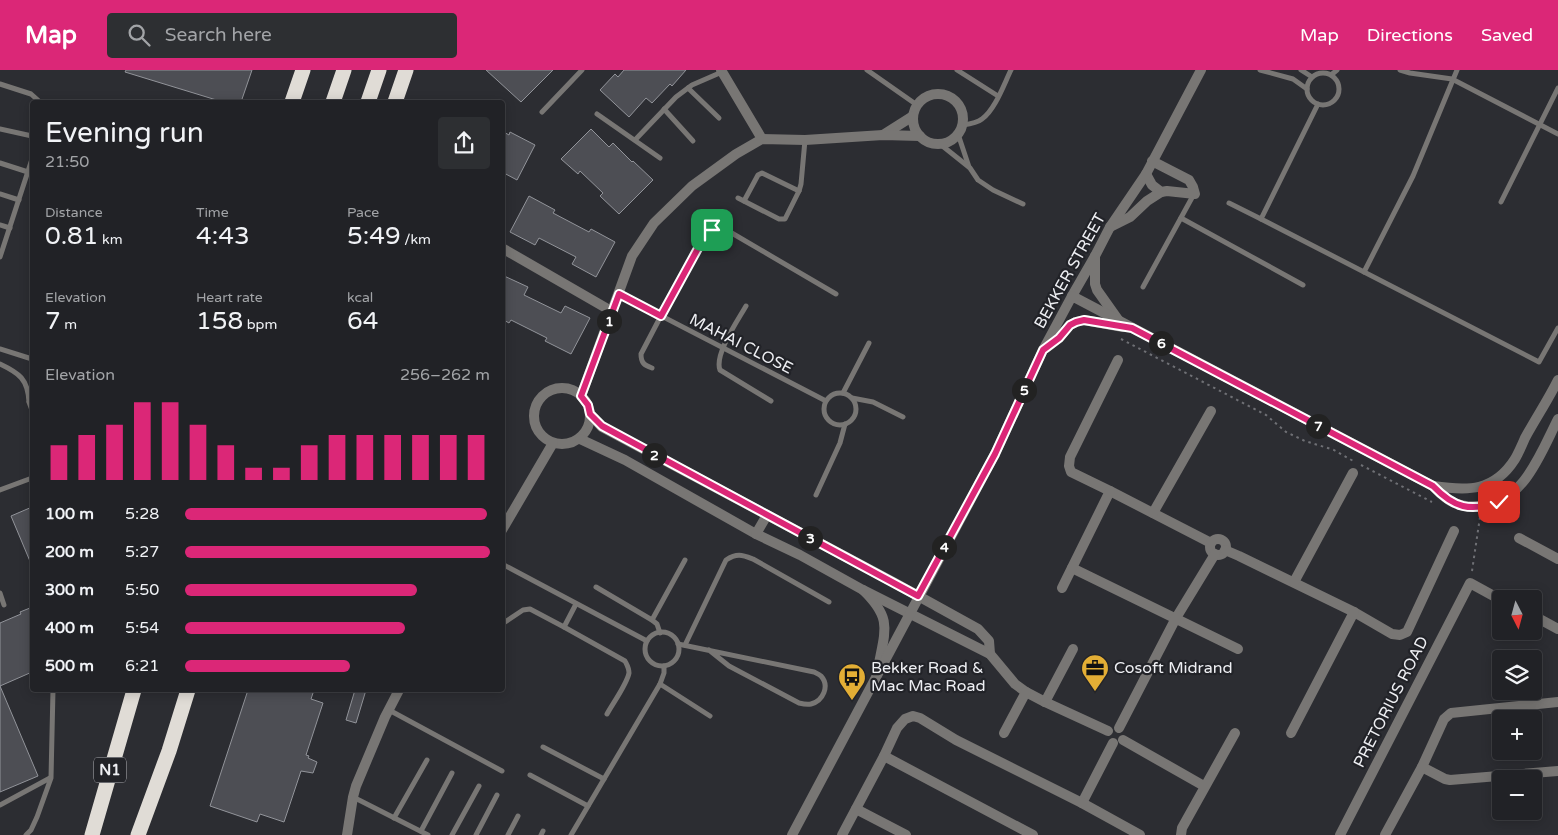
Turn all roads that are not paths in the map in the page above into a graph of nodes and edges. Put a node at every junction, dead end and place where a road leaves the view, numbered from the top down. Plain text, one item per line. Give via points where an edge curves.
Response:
1 (298, 70) edge
2 (303, 70) edge
3 (344, 70) edge
4 (379, 70) edge
5 (401, 70) edge
6 (406, 70) edge
7 (582, 70) edge
8 (867, 70) edge
9 (957, 70) edge
10 (1012, 70) edge
11 (1201, 70) edge
12 (1260, 70) edge
13 (1301, 70) edge
14 (1336, 70) edge
15 (1400, 70) edge
16 (1457, 70) edge
17 (722, 71) edge
18 (1331, 75) junction
19 (1312, 78) junction
20 (1452, 79) junction
21 (0, 84) edge
22 (688, 88) junction
23 (1558, 88) edge
24 (1307, 90) junction
25 (998, 96) junction
26 (38, 100) edge
27 (291, 100) edge
28 (292, 100) edge
29 (334, 100) edge
30 (369, 100) edge
31 (392, 100) edge
32 (396, 100) edge
33 (918, 104) junction
34 (1318, 104) junction
35 (664, 109) junction
36 (542, 112) dead end
37 (597, 114) dead end
38 (913, 116) junction
39 (719, 118) dead end
40 (1538, 124) junction
41 (0, 129) edge
42 (960, 129) junction
43 (883, 134) junction
44 (1558, 134) edge
45 (30, 136) edge
46 (920, 136) junction
47 (762, 139) junction
48 (635, 140) junction
49 (805, 140) junction
50 (693, 141) dead end
51 (940, 144) junction
52 (660, 158) dead end
53 (1152, 161) junction
54 (0, 162) edge
55 (30, 166) edge
56 (970, 168) junction
57 (28, 172) junction
58 (1146, 174) junction
59 (799, 191) junction
60 (1161, 192) junction
61 (0, 194) edge
62 (1195, 194) junction
63 (19, 200) junction
64 (1500, 202) dead end
65 (1229, 203) dead end
66 (1023, 204) dead end
67 (1181, 218) junction
68 (1261, 219) junction
69 (0, 225) edge
70 (1110, 227) junction
71 (10, 228) junction
72 (505, 250) edge
73 (1095, 256) junction
74 (0, 257) edge
75 (1364, 272) junction
76 (1303, 285) dead end
77 (1143, 288) dead end
78 (619, 294) junction
79 (836, 294) dead end
80 (1072, 296) junction
81 (746, 306) dead end
82 (613, 312) junction
83 (661, 316) junction
84 (1120, 321) junction
85 (1132, 328) junction
86 (1558, 328) edge
87 (869, 344) dead end
88 (723, 348) junction
89 (0, 349) edge
90 (1043, 350) junction
91 (30, 358) edge
92 (1118, 360) dead end
93 (0, 364) edge
94 (652, 368) dead end
95 (1558, 380) edge
96 (844, 393) junction
97 (581, 396) junction
98 (852, 398) junction
99 (30, 401) edge
100 (770, 401) dead end
101 (826, 401) junction
102 (1211, 411) dead end
103 (590, 414) junction
104 (903, 416) dead end
105 (1558, 419) edge
106 (845, 424) junction
107 (580, 438) junction
108 (553, 443) junction
109 (1352, 473) dead end
110 (30, 479) edge
111 (1433, 486) junction
112 (0, 490) edge
113 (1110, 491) junction
114 (816, 495) dead end
115 (507, 513) edge
116 (1153, 513) junction
117 (767, 515) junction
118 (1454, 531) dead end
119 (756, 534) junction
120 (1519, 538) dead end
121 (1211, 544) junction
122 (1225, 550) junction
123 (1215, 554) junction
124 (1558, 559) edge
125 (685, 560) dead end
126 (505, 566) edge
127 (1072, 568) junction
128 (1294, 582) junction
129 (596, 587) dead end
130 (1062, 588) dead end
131 (863, 590) junction
132 (0, 593) edge
133 (1492, 595) edge
134 (918, 596) junction
135 (829, 602) dead end
136 (576, 604) junction
137 (4, 605) dead end
138 (1354, 612) junction
139 (909, 614) junction
140 (1176, 618) junction
141 (652, 620) junction
142 (1542, 620) edge
143 (505, 622) edge
144 (564, 627) junction
145 (1558, 629) edge
146 (660, 632) junction
147 (647, 641) junction
148 (678, 644) junction
149 (686, 645) junction
150 (1073, 649) dead end
151 (1238, 649) dead end
152 (709, 650) junction
153 (990, 654) junction
154 (664, 666) junction
155 (877, 674) junction
156 (660, 684) junction
157 (53, 692) edge
158 (132, 692) edge
159 (188, 692) edge
160 (398, 692) edge
161 (1026, 692) junction
162 (1045, 702) junction
163 (1558, 702) edge
164 (389, 710) junction
165 (607, 714) dead end
166 (710, 716) dead end
167 (1119, 728) junction
168 (1108, 731) junction
169 (1004, 733) dead end
170 (1235, 733) dead end
171 (1291, 733) dead end
172 (1118, 741) junction
173 (543, 747) dead end
174 (884, 756) junction
175 (426, 760) dead end
176 (1422, 767) junction
177 (502, 771) dead end
178 (1558, 771) edge
179 (452, 773) dead end
180 (530, 775) dead end
181 (51, 778) junction
182 (604, 779) junction
183 (479, 786) dead end
184 (1204, 786) junction
185 (497, 795) dead end
186 (353, 797) junction
187 (1082, 803) junction
188 (0, 805) edge
189 (588, 806) junction
190 (856, 809) junction
191 (518, 816) dead end
192 (394, 818) junction
193 (421, 831) junction
194 (26, 835) edge
195 (92, 835) edge
196 (138, 835) edge
197 (346, 835) edge
198 (428, 835) edge
199 (452, 835) edge
200 (476, 835) edge
201 (508, 835) edge
202 (571, 835) edge
203 (792, 835) edge
204 (842, 835) edge
205 (906, 835) edge
206 (1033, 835) edge
207 (1140, 835) edge
208 (1180, 835) edge
209 (1340, 835) edge
210 (1385, 835) edge

1 - 27 highway
2 - 28 highway
3 - 29 highway
4 - 30 highway
5 - 31 highway
6 - 32 highway
7 - 36 lane
8 - 33 lane
9 - 25 lane
10 - 25 lane
11 - 53 street, BEKKER STREET
12 - 24 lane via 1293,79
13 - 19 lane
14 - 18 lane
15 - 20 lane
16 - 20 lane
17 - 22 lane
17 - 47 street
18 - 19 lane via 1324,73
18 - 34 lane via 1339,92 1331,103
19 - 24 lane
20 - 40 lane
20 - 75 lane via 1413,176
21 - 26 lane via 31,94
22 - 35 lane
22 - 39 lane
23 - 40 lane
24 - 34 lane via 1308,96
25 - 42 lane via 982,120
33 - 38 street
33 - 42 street via 926,96 937,93 949,96 963,113
34 - 68 lane
35 - 48 lane
35 - 50 lane
37 - 48 lane
38 - 43 street
38 - 46 street
40 - 44 lane
40 - 64 lane
41 - 45 lane
42 - 51 street via 950,141
42 - 56 lane
43 - 46 street
43 - 49 street
46 - 51 street
47 - 49 street
47 - 78 street via 692,186 654,223 632,256
48 - 52 lane
49 - 59 lane
51 - 56 lane
53 - 58 street, BEKKER STREET
53 - 62 street via 1189,180
54 - 57 lane
55 - 57 lane
56 - 66 lane via 978,180 992,190
57 - 63 lane
58 - 60 street
58 - 70 street, BEKKER STREET
59 - 59 lane via 762,173 741,199 782,220
60 - 62 street
60 - 70 street via 1130,217
61 - 63 lane
62 - 67 lane
63 - 71 lane
65 - 68 lane
67 - 76 lane
67 - 77 lane
68 - 75 lane
69 - 71 lane
70 - 73 street, BEKKER STREET
71 - 74 lane
72 - 82 street
73 - 80 street, BEKKER STREET
73 - 84 street via 1096,290
75 - 86 lane via 1539,362
78 - 82 street
78 - 83 lane, MAHAI CLOSE
79 - 83 lane via 742,238 720,229 712,230 707,232
80 - 84 street
80 - 90 street, BEKKER STREET
81 - 88 lane
82 - 97 street
83 - 88 lane, MAHAI CLOSE
83 - 94 lane via 641,354 644,364
84 - 85 street
85 - 90 street via 1084,320 1070,325
85 - 111 street
87 - 96 lane
88 - 100 lane via 718,364 720,370
88 - 101 lane, MAHAI CLOSE
89 - 91 lane
90 - 134 street, BEKKER STREET via 995,454
92 - 113 street via 1070,457 1069,466 1070,472
93 - 99 lane via 18,373
95 - 111 street via 1515,458 1501,475 1471,489
96 - 98 lane
96 - 101 lane via 834,394
97 - 103 street
97 - 108 street via 567,388 557,388 548,391 536,405 534,424 545,439
98 - 104 lane via 873,402
98 - 106 lane via 856,410
101 - 106 lane via 824,414 828,419 838,425
102 - 116 street
103 - 107 street via 590,423
103 - 117 street via 602,426
105 - 111 street via 1524,482 1499,502 1476,507 1454,504
106 - 114 lane via 840,443
107 - 108 street via 562,445
107 - 119 street
108 - 115 street
109 - 128 street
110 - 112 lane
113 - 116 street
113 - 127 street
116 - 121 street
117 - 119 street
117 - 134 street
118 - 138 street via 1407,632 1400,636 1392,634
119 - 131 street
120 - 124 street
121 - 122 street via 1220,539 1225,543
121 - 123 street
122 - 123 street
122 - 128 street
123 - 140 street
125 - 141 lane
126 - 136 lane
127 - 130 street
127 - 140 street
128 - 138 street
129 - 141 lane
131 - 139 street
131 - 155 street via 876,602 884,621 885,635
132 - 137 lane
133 - 209 street, PRETORIUS ROAD via 1470,583
134 - 139 street, BEKKER STREET
134 - 153 street via 978,629 989,641
135 - 149 lane via 753,559 733,556 726,560
136 - 144 lane
136 - 147 lane
138 - 171 street
139 - 153 street
139 - 155 street, BEKKER STREET
140 - 151 street
140 - 167 street
141 - 146 lane
142 - 145 street
143 - 144 lane via 530,609
144 - 165 lane via 625,661 628,667 626,682
146 - 147 lane
146 - 148 lane via 674,637
147 - 154 lane via 646,655 650,662
148 - 149 lane
148 - 154 lane via 676,658
149 - 152 lane
150 - 162 street
152 - 152 lane via 814,672 821,676 824,694 809,705 799,703 729,666
153 - 161 street
154 - 156 lane
155 - 203 street, BEKKER STREET
156 - 166 lane
156 - 182 lane
157 - 181 lane
158 - 195 highway, N1
159 - 196 highway
160 - 164 street
161 - 162 street
161 - 169 street
162 - 168 street
163 - 176 street via 1452,712 1444,719
164 - 177 lane
164 - 186 street
167 - 168 street
167 - 172 street via 1123,732
168 - 172 street via 1107,738
170 - 184 street
172 - 184 street
172 - 187 street
173 - 182 lane
174 - 187 street via 897,728 905,719 916,716 956,740
174 - 190 street
174 - 206 street
175 - 192 lane
176 - 178 street via 1450,780
176 - 210 street
179 - 193 lane
180 - 189 lane
181 - 188 lane
181 - 194 lane via 37,817
182 - 189 lane
183 - 199 lane
184 - 208 street
185 - 200 lane
186 - 192 lane
186 - 197 street
187 - 207 street
189 - 202 lane
190 - 204 street
190 - 205 street
191 - 201 lane
192 - 193 lane
193 - 198 lane

